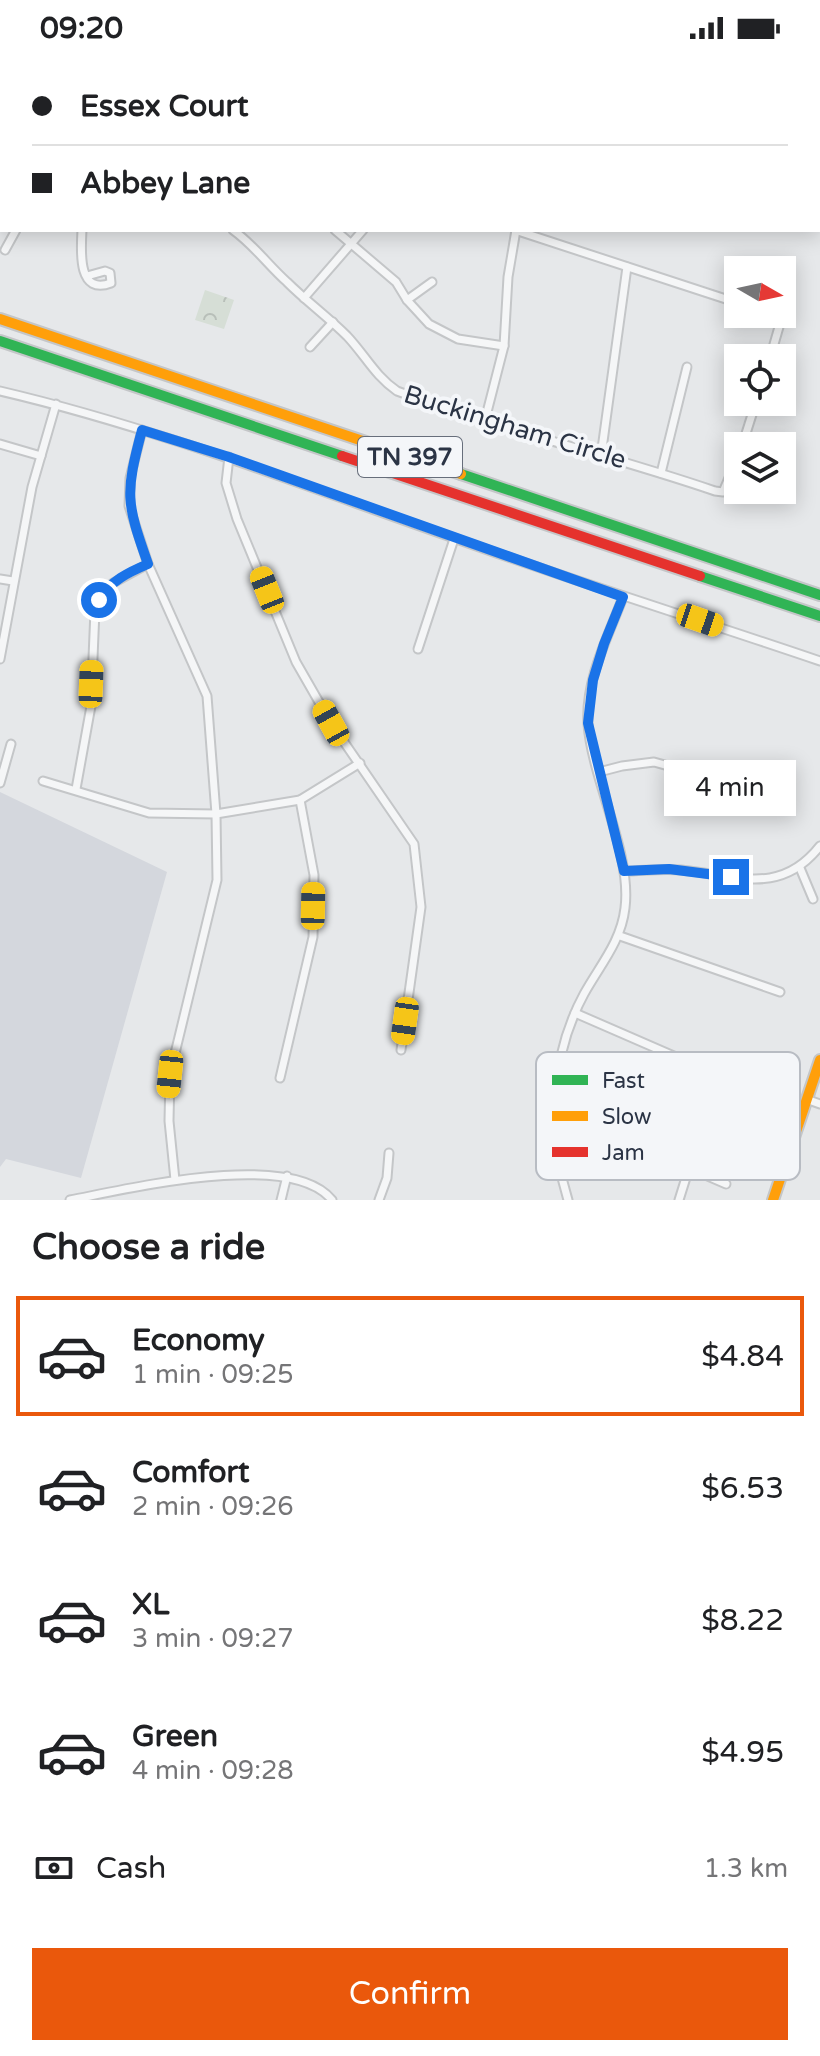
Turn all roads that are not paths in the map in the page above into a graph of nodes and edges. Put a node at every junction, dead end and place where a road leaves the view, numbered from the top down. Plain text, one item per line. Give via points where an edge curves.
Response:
1 (15, 232) edge
2 (82, 232) edge
3 (235, 232) edge
4 (337, 232) edge
5 (361, 232) edge
6 (515, 232) edge
7 (521, 232) edge
8 (350, 244) junction
9 (5, 250) dead end
10 (627, 267) junction
11 (87, 276) dead end
12 (432, 282) dead end
13 (304, 298) junction
14 (724, 298) edge
15 (407, 300) junction
16 (0, 319) edge
17 (333, 322) junction
18 (0, 341) edge
19 (504, 346) junction
20 (310, 347) dead end
21 (687, 367) dead end
22 (0, 391) edge
23 (56, 404) junction
24 (485, 420) junction
25 (142, 430) junction
26 (0, 444) edge
27 (41, 456) junction
28 (601, 456) junction
29 (229, 457) junction
30 (661, 473) junction
31 (724, 490) edge
32 (454, 539) junction
33 (148, 564) junction
34 (0, 579) edge
35 (13, 581) junction
36 (820, 595) edge
37 (623, 597) junction
38 (820, 616) edge
39 (418, 649) dead end
40 (0, 659) edge
41 (820, 661) edge
42 (11, 744) dead end
43 (360, 763) junction
44 (599, 772) junction
45 (43, 781) dead end
46 (0, 783) edge
47 (76, 789) junction
48 (750, 789) dead end
49 (300, 800) junction
50 (216, 814) junction
51 (820, 846) edge
52 (800, 868) junction
53 (624, 871) junction
54 (813, 899) dead end
55 (620, 936) junction
56 (780, 992) dead end
57 (575, 1013) junction
58 (401, 1050) dead end
59 (563, 1052) edge
60 (665, 1052) edge
61 (820, 1060) edge
62 (280, 1078) dead end
63 (815, 1089) edge
64 (806, 1099) junction
65 (820, 1104) edge
66 (800, 1117) edge
67 (389, 1153) dead end
68 (287, 1176) junction
69 (175, 1180) junction
70 (563, 1180) edge
71 (685, 1180) edge
72 (717, 1180) edge
73 (780, 1180) edge
74 (726, 1184) dead end
75 (70, 1200) edge
76 (281, 1200) edge
77 (332, 1200) edge
78 (379, 1200) edge
79 (568, 1200) edge
80 (679, 1200) edge
81 (773, 1200) edge

1 - 9 street
2 - 11 street via 80,261
3 - 13 street, Buckingham Circle
4 - 8 street
5 - 8 street
6 - 19 street
7 - 10 street
8 - 13 street
8 - 15 street via 396,282
10 - 14 street
10 - 28 street
12 - 15 street
13 - 17 street, Buckingham Circle
15 - 19 street via 443,332
16 - 36 main road, TN 397
17 - 20 street
17 - 24 street, Buckingham Circle via 380,379 397,391
18 - 38 main road, TN 397
19 - 24 street
21 - 30 street
22 - 23 street
23 - 25 street
23 - 27 street
24 - 28 street, Buckingham Circle
25 - 29 street
25 - 33 street via 129,506
26 - 27 street
27 - 35 street
28 - 30 street, Buckingham Circle
29 - 32 street
29 - 43 street via 226,483 237,519 296,662
30 - 31 street, Buckingham Circle
32 - 37 street
32 - 39 street
33 - 47 street via 113,583 95,610 91,706
33 - 50 street via 207,696
34 - 35 street
35 - 40 street
37 - 41 street
37 - 44 street via 604,644 588,711
42 - 46 street
43 - 49 street
43 - 58 street via 414,844 421,907
44 - 48 street via 654,762
44 - 53 street
45 - 47 street
47 - 50 street via 149,813
49 - 50 street
49 - 62 street via 314,875 313,937
50 - 69 street via 217,880 170,1074
51 - 52 street
52 - 53 street via 759,880 669,869
52 - 54 street
53 - 55 street via 626,905
55 - 56 street
55 - 57 street
57 - 59 street
57 - 60 street
61 - 63 main road
63 - 64 main road
64 - 65 street
64 - 66 main road
67 - 78 street
68 - 69 street
68 - 76 street
68 - 77 street via 305,1180
69 - 75 street
70 - 79 street
71 - 80 street
72 - 74 street
73 - 81 main road

